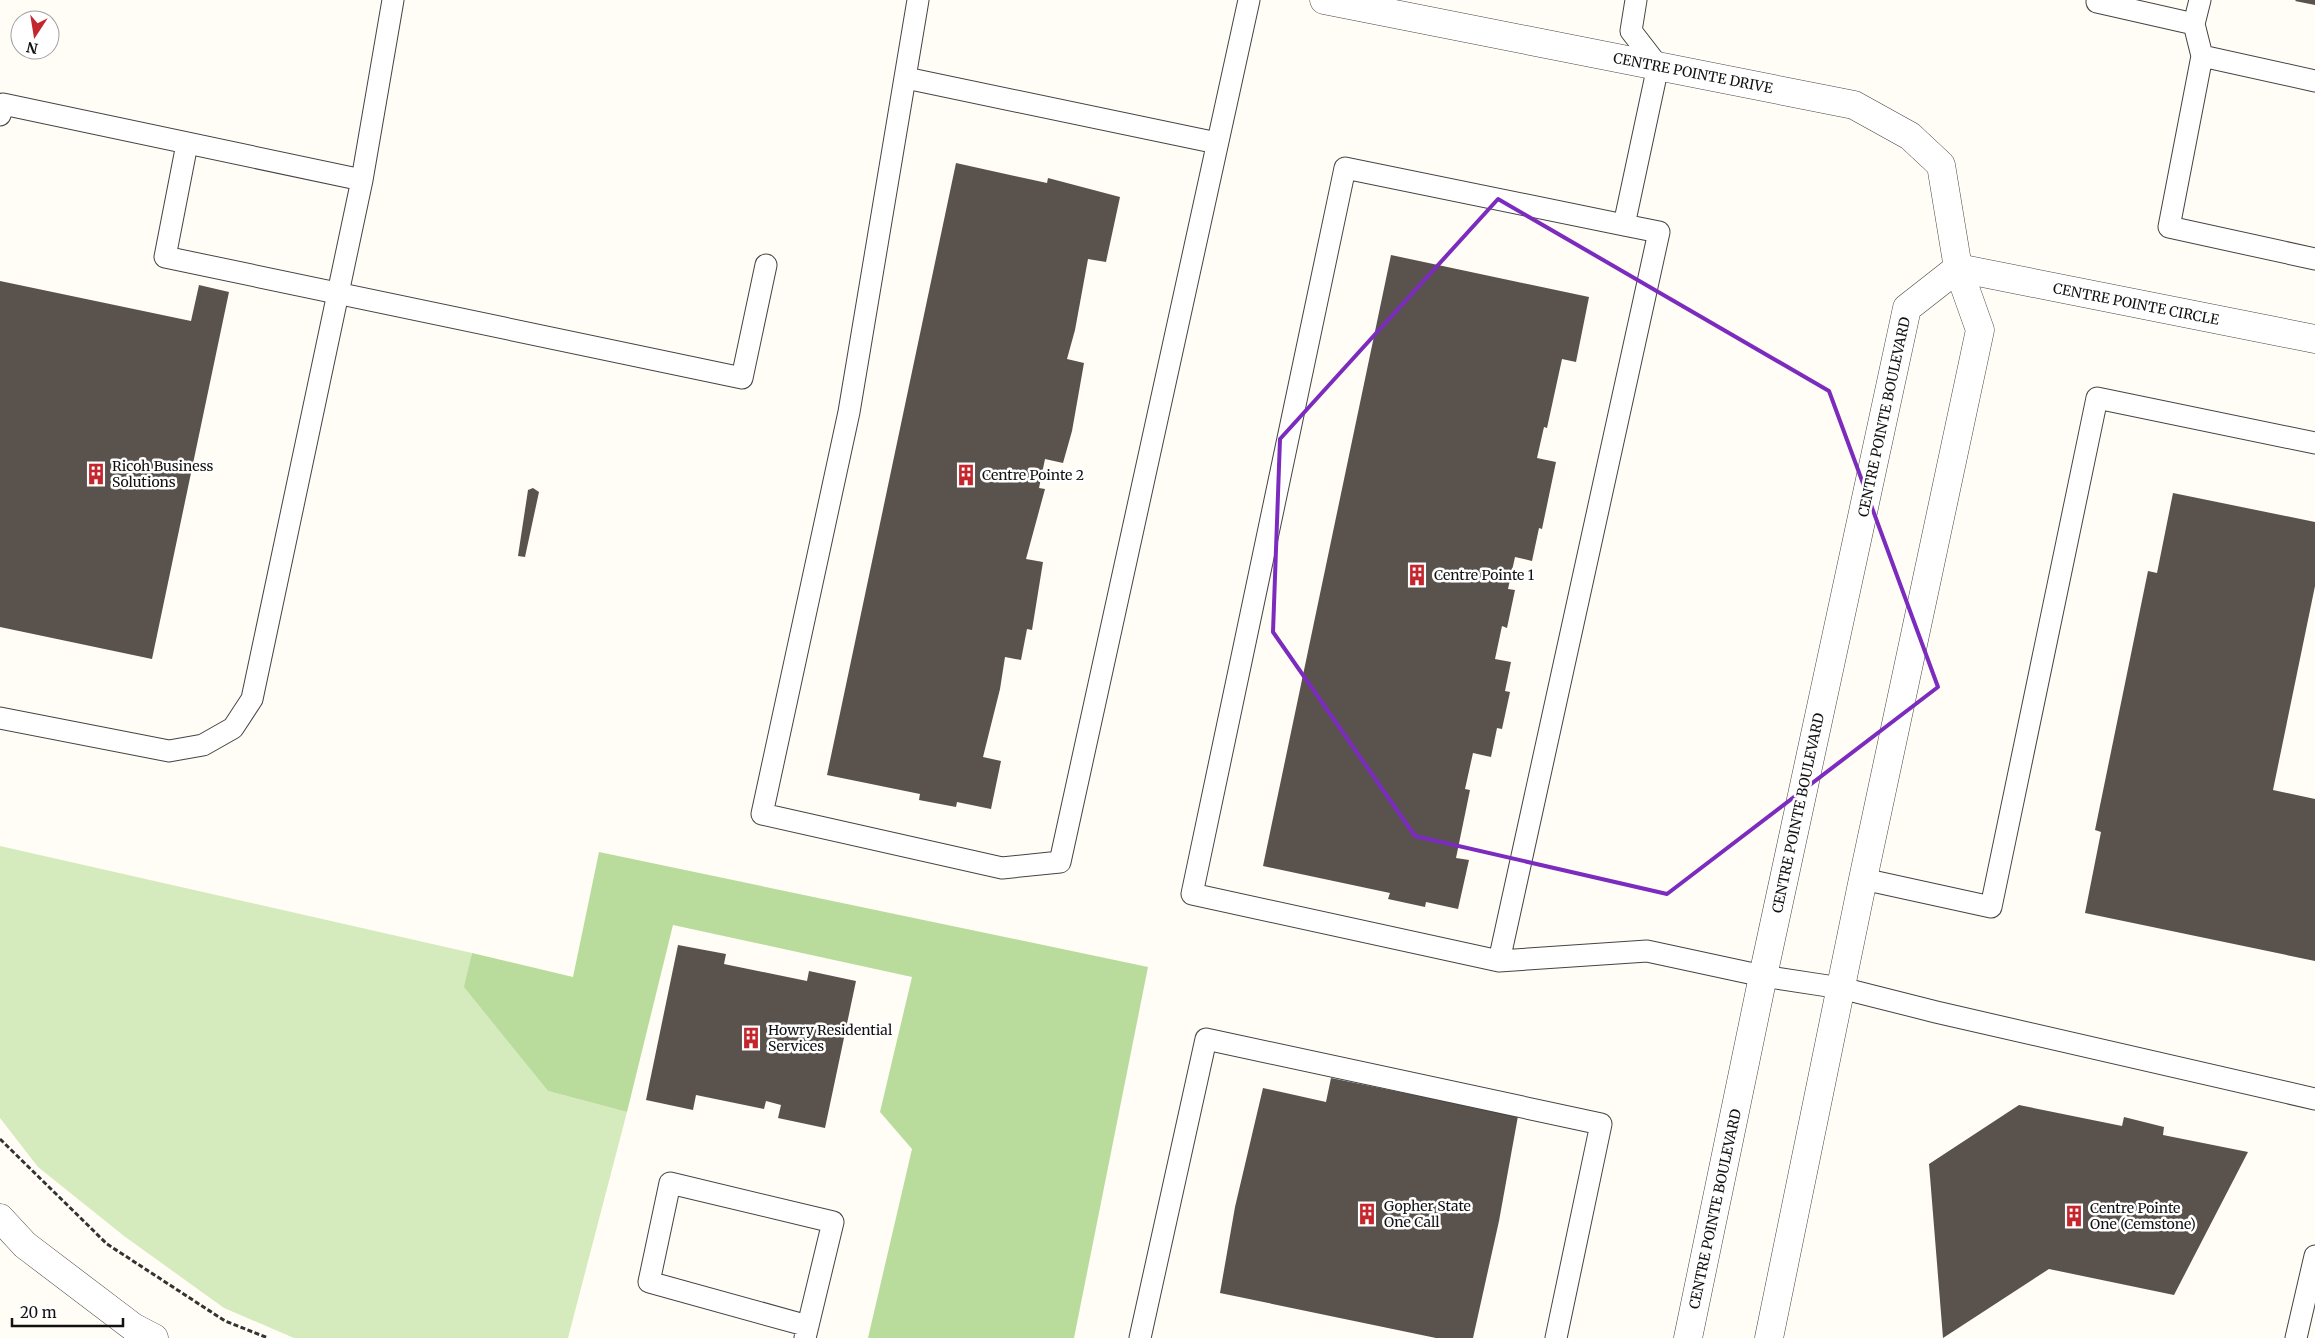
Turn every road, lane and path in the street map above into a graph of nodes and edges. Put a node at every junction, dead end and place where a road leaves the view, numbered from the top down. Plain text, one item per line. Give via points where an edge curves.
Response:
1 (392, 0) edge
2 (918, 0) edge
3 (1249, 0) edge
4 (1324, 0) edge
5 (1636, 0) edge
6 (2098, 0) edge
7 (2200, 0) edge
8 (2194, 24) junction
9 (2202, 56) junction
10 (1658, 66) junction
11 (906, 78) junction
12 (2315, 81) edge
13 (1, 108) edge
14 (1217, 143) junction
15 (187, 144) junction
16 (362, 180) junction
17 (1624, 225) junction
18 (2315, 259) edge
19 (766, 265) dead end
20 (1958, 268) junction
21 (339, 293) junction
22 (2315, 339) edge
23 (2315, 443) edge
24 (0, 718) edge
25 (1863, 879) junction
26 (1499, 961) junction
27 (1763, 976) junction
28 (1841, 988) junction
29 (2315, 1099) edge
30 (0, 1139) edge
31 (0, 1218) edge
32 (2315, 1256) edge
33 (806, 1332) edge
34 (154, 1338) edge
35 (268, 1338) edge
36 (1140, 1338) edge
37 (1556, 1338) edge
38 (1688, 1338) edge
39 (1769, 1338) edge
40 (2296, 1338) edge

1 - 16 lane
2 - 11 lane
3 - 14 lane
4 - 10 street, CENTRE POINTE DRIVE
5 - 10 lane via 1632,31
6 - 8 lane
7 - 8 lane
8 - 9 lane
9 - 12 lane
9 - 18 lane via 2169,227
10 - 17 lane
10 - 20 street, CENTRE POINTE DRIVE via 1854,105 1910,136 1941,165
11 - 14 lane
11 - 14 lane via 849,412 762,814 1002,868 1060,862
13 - 15 lane
15 - 16 lane
15 - 21 lane via 166,257
16 - 21 lane
17 - 26 lane via 1659,232
17 - 26 lane via 1345,168 1192,894
19 - 21 lane via 742,378
20 - 22 street, CENTRE POINTE CIRCLE
20 - 25 street via 1980,330
20 - 27 street, CENTRE POINTE BOULEVARD via 1907,308
21 - 24 lane via 252,699 233,728 203,745 169,751
23 - 25 lane via 2096,398 1991,907
25 - 28 street
26 - 27 lane via 1647,951
27 - 28 lane
27 - 38 street, CENTRE POINTE BOULEVARD
28 - 29 lane
28 - 39 street
30 - 35 path via 107,1244 226,1321
31 - 34 street via 25,1245 133,1327
32 - 40 lane
33 - 33 lane via 833,1222 670,1183 649,1282
36 - 37 lane via 1206,1039 1601,1124

